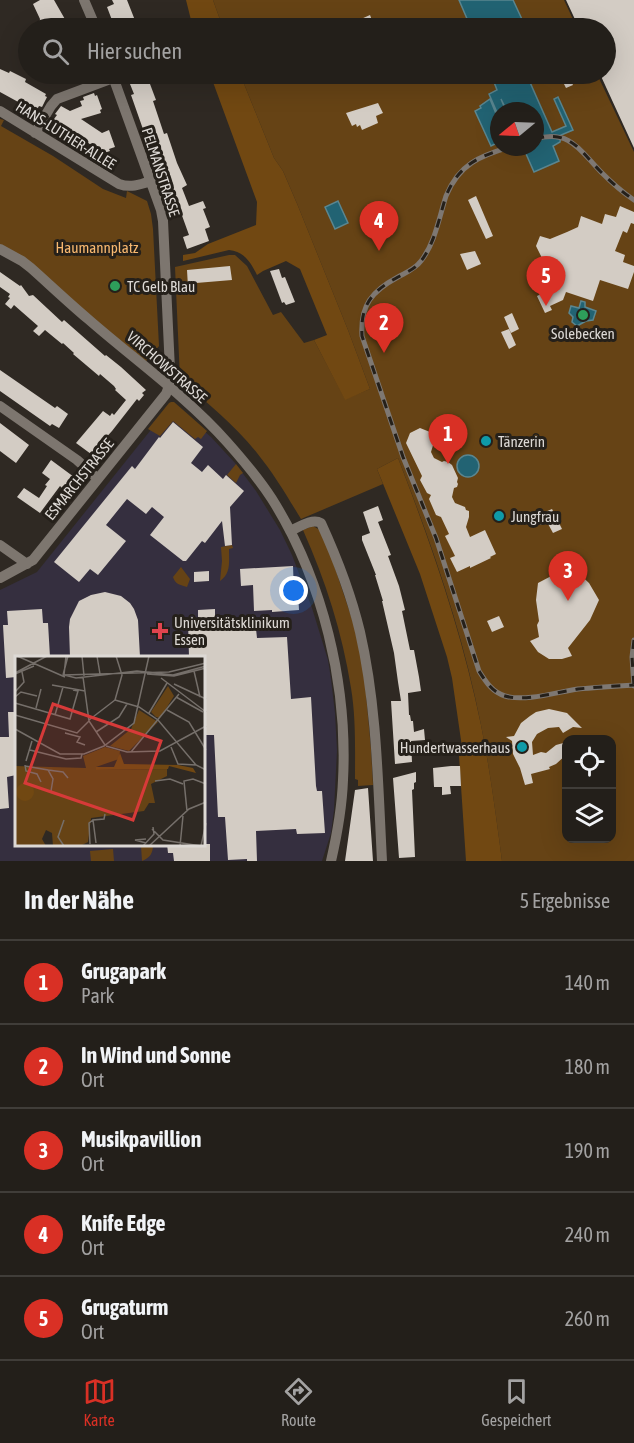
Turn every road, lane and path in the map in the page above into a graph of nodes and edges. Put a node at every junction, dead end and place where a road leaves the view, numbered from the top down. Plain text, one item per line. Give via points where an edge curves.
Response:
1 (84, 0) edge
2 (92, 18) edge
3 (94, 84) edge
4 (116, 84) edge
5 (0, 111) edge
6 (35, 133) junction
7 (151, 181) junction
8 (0, 249) edge
9 (169, 386) junction
10 (0, 406) edge
11 (98, 479) junction
12 (290, 531) junction
13 (0, 545) edge
14 (27, 564) junction
15 (0, 578) edge
16 (331, 861) edge
17 (382, 861) edge

1 - 2 street
3 - 6 street, PELMANSTRASSE via 57,99
4 - 7 street, PELMANSTRASSE
5 - 6 street, HANS-LUTHER-ALLEE
6 - 7 street, HANS-LUTHER-ALLEE via 118,184 135,186
7 - 9 street, PELMANSTRASSE via 164,221
8 - 9 street, VIRCHOWSTRASSE via 31,268
9 - 11 street, ESMARCHSTRASSE
9 - 12 street, VIRCHOWSTRASSE via 226,440 271,498
10 - 11 street
11 - 14 street, ESMARCHSTRASSE
12 - 16 street, VIRCHOWSTRASSE via 324,618 339,686 343,783
12 - 17 street via 312,521 321,523 360,632 376,752
13 - 14 street
14 - 15 street, ESMARCHSTRASSE

